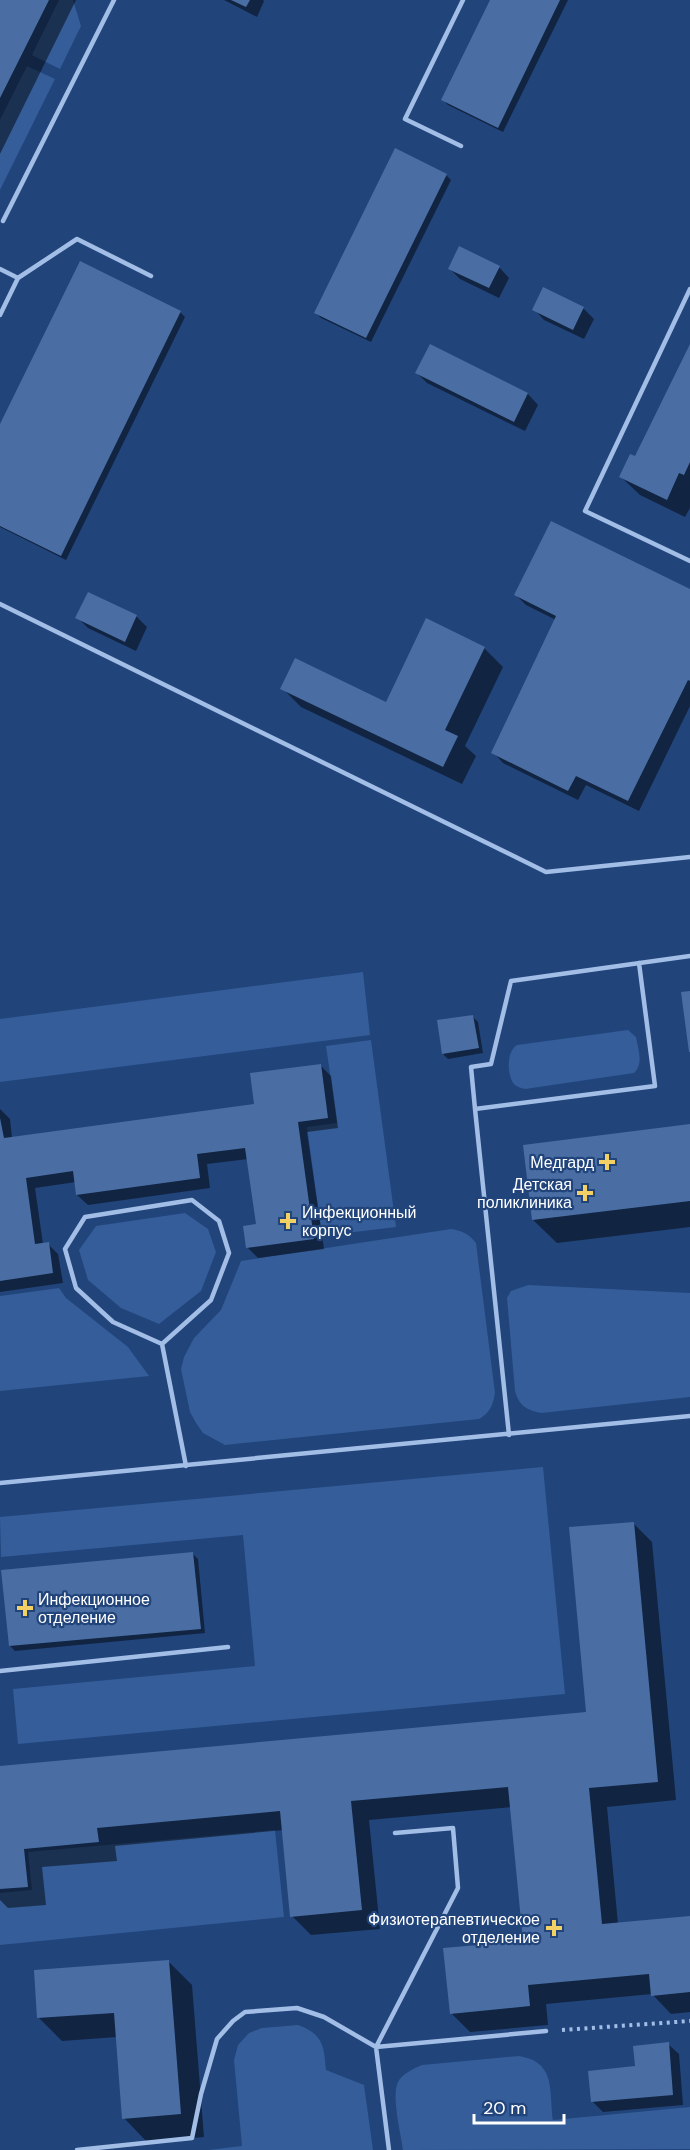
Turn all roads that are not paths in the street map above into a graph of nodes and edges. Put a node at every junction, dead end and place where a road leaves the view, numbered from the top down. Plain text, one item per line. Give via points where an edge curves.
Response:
1 (114, 0) edge
2 (463, 0) edge
3 (461, 146) dead end
4 (3, 221) dead end
5 (0, 269) edge
6 (151, 276) dead end
7 (18, 278) junction
8 (690, 290) edge
9 (0, 315) edge
10 (690, 561) edge
11 (0, 604) edge
12 (690, 857) edge
13 (690, 956) edge
14 (639, 963) junction
15 (475, 1109) junction
16 (162, 1344) junction
17 (690, 1416) edge
18 (508, 1435) junction
19 (186, 1466) junction
20 (0, 1483) edge
21 (228, 1647) dead end
22 (0, 1671) edge
23 (395, 1833) dead end
24 (546, 2031) road end
25 (375, 2047) junction
26 (77, 2150) edge
27 (389, 2150) edge

1 - 4 lane
2 - 3 lane via 405,118
5 - 7 lane
6 - 7 lane via 77,239
7 - 9 lane
8 - 10 lane via 585,511
11 - 12 lane via 546,872
13 - 14 lane
14 - 15 lane via 511,981 491,1064 471,1067
14 - 15 lane via 655,1086
15 - 18 lane
16 - 16 lane via 212,1300 229,1253 219,1221 192,1200 85,1217 65,1249 76,1288 113,1322
16 - 19 lane
17 - 18 lane
18 - 19 lane
19 - 20 lane
21 - 22 lane
23 - 25 lane via 453,1828 459,1888
24 - 25 lane
25 - 26 lane via 324,2017 297,2008 245,2012 218,2039 192,2138
25 - 27 lane

